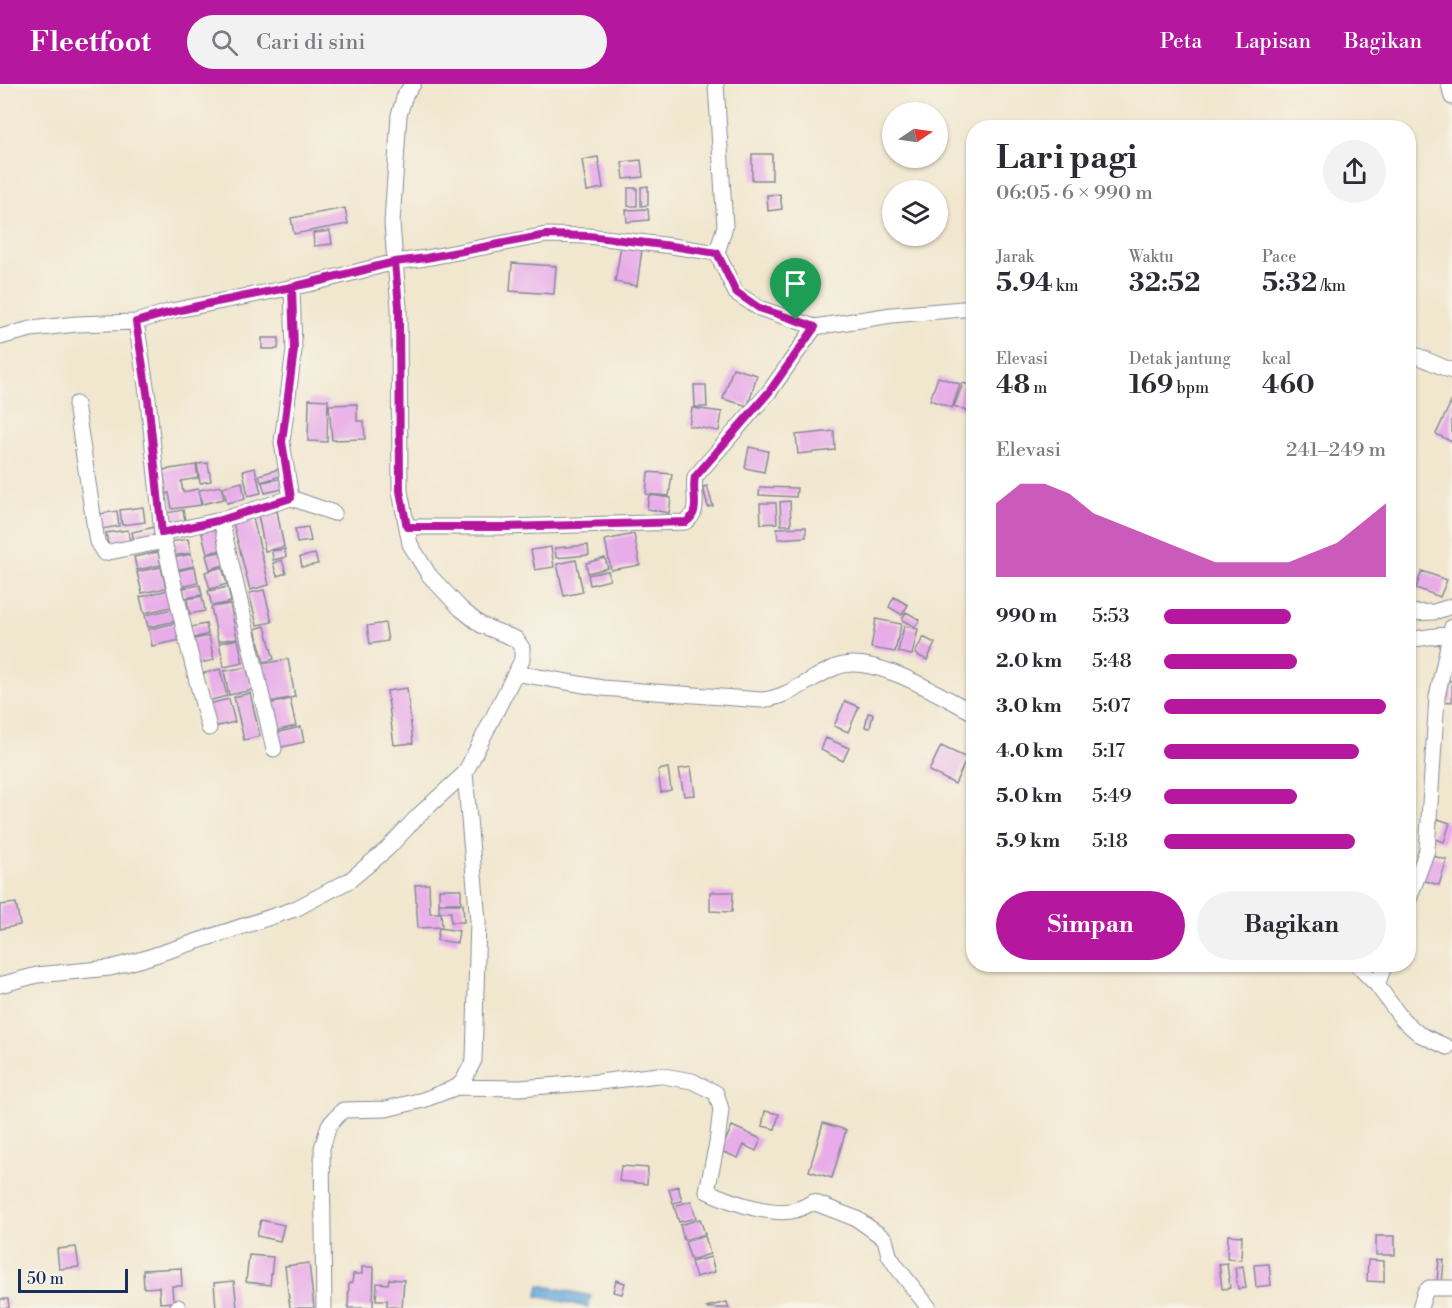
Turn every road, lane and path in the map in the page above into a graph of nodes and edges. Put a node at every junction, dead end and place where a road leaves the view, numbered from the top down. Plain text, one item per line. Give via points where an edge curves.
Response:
1 (413, 84) edge
2 (716, 84) edge
3 (1449, 84) edge
4 (1452, 97) edge
5 (717, 253) junction
6 (395, 262) junction
7 (292, 287) junction
8 (966, 309) edge
9 (136, 322) junction
10 (815, 327) junction
11 (0, 337) edge
12 (1416, 355) edge
13 (1452, 371) edge
14 (76, 404) dead end
15 (291, 498) junction
16 (334, 513) dead end
17 (221, 520) junction
18 (407, 527) junction
19 (163, 537) junction
20 (1452, 606) edge
21 (1416, 613) edge
22 (1450, 631) edge
23 (1416, 638) edge
24 (515, 674) junction
25 (966, 709) edge
26 (209, 728) dead end
27 (274, 749) dead end
28 (465, 772) junction
29 (1416, 880) edge
30 (1364, 972) edge
31 (1382, 972) edge
32 (0, 985) edge
33 (1377, 985) junction
34 (1447, 1047) dead end
35 (457, 1087) junction
36 (1452, 1288) edge
37 (324, 1308) edge
38 (929, 1308) edge
39 (1420, 1308) edge

1 - 6 street via 399,115 392,223
2 - 5 street via 725,226
3 - 4 street
5 - 6 street via 588,236 546,235
5 - 10 street via 736,292 759,308
6 - 7 street
6 - 18 street via 399,307 400,491
7 - 9 street via 171,311
7 - 15 street via 294,350 282,442
8 - 10 street
9 - 11 street via 77,324
9 - 19 street
10 - 18 street via 769,392 695,477 694,512 686,522
12 - 13 street
14 - 19 street via 100,549 109,552
15 - 16 street
15 - 17 street
17 - 19 street
17 - 27 street
18 - 24 street via 410,544 429,575 461,609 481,625 516,639 522,648 522,660
19 - 26 street
20 - 21 street
22 - 23 street
22 - 29 street via 1437,697 1427,850
24 - 25 street via 602,688 761,700 774,699 838,666 855,664 900,675
24 - 28 street
28 - 32 street via 350,880 295,909 110,968 37,975
28 - 35 street via 478,921 477,993 474,1060
30 - 33 street
31 - 33 street
33 - 34 street via 1402,1019 1419,1034
35 - 37 street via 386,1108 343,1110 330,1125 322,1148
35 - 38 street via 519,1088 658,1075 692,1081 716,1093 721,1109 707,1191 732,1203 782,1212 813,1202 857,1219 885,1239 896,1266
36 - 39 street via 1429,1288

